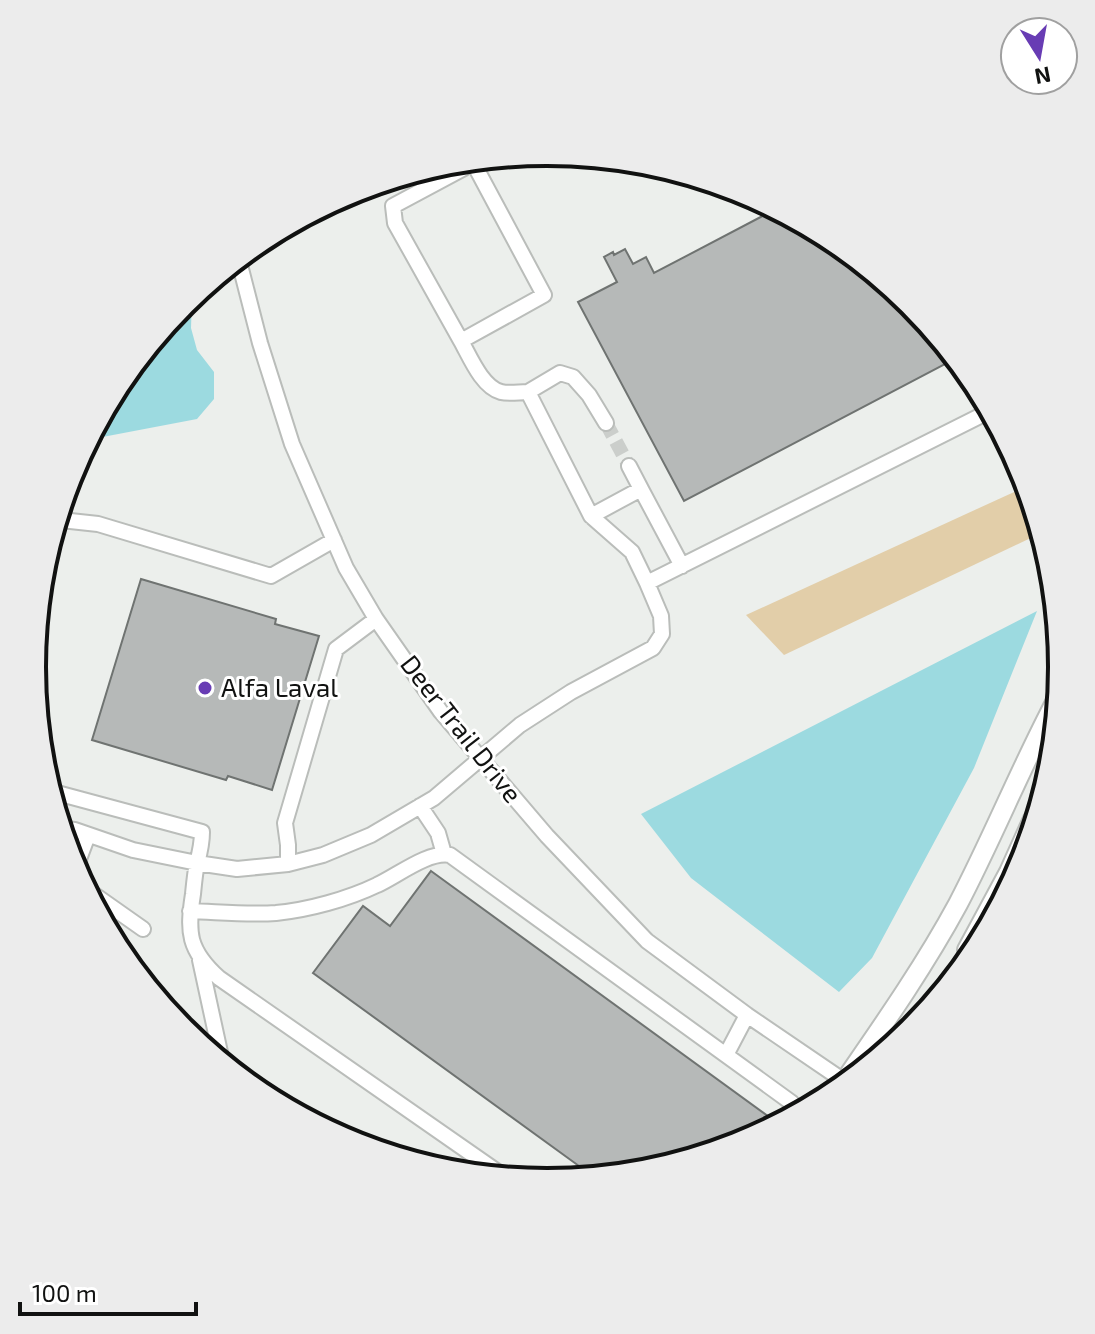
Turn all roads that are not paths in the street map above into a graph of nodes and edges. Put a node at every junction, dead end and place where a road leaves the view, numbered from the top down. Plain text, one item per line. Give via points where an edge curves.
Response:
1 (478, 171) edge
2 (451, 175) edge
3 (241, 270) edge
4 (461, 341) junction
5 (528, 392) junction
6 (982, 415) edge
7 (606, 423) tunnel mouth
8 (629, 466) tunnel mouth
9 (641, 489) junction
10 (591, 516) junction
11 (68, 521) edge
12 (334, 540) junction
13 (682, 566) junction
14 (647, 583) junction
15 (376, 619) junction
16 (1046, 722) edge
17 (479, 757) junction
18 (62, 794) edge
19 (420, 806) junction
20 (999, 822) junction
21 (1023, 826) edge
22 (74, 830) edge
23 (88, 835) junction
24 (82, 852) edge
25 (444, 854) junction
26 (197, 863) junction
27 (288, 864) junction
28 (105, 902) edge
29 (190, 911) junction
30 (143, 929) dead end
31 (200, 958) junction
32 (747, 1015) junction
33 (219, 1045) edge
34 (726, 1055) junction
35 (859, 1060) edge
36 (837, 1076) edge
37 (792, 1103) dead end
38 (487, 1164) edge

1 - 4 street via 544,295
2 - 4 street via 393,206 395,223
3 - 12 street, Deer Trail Drive via 292,444
4 - 5 street via 492,388
5 - 7 street via 560,373 573,377
5 - 10 street
6 - 13 street
8 - 9 street
9 - 10 street
9 - 13 street
10 - 14 street via 632,552
11 - 12 street via 98,524 271,576
12 - 15 street, Deer Trail Drive
13 - 14 street
14 - 17 street via 661,616 662,634 653,648 558,700
15 - 17 street, Deer Trail Drive
15 - 27 street via 336,649 285,823
16 - 20 main road
17 - 19 street
17 - 32 street, Deer Trail Drive via 647,941
18 - 26 street via 202,832
19 - 25 street via 438,833
19 - 27 street via 371,835
20 - 21 main road
20 - 35 main road via 930,955
22 - 23 street
23 - 24 street
23 - 26 street
25 - 29 street via 375,887 318,906 259,914
25 - 34 street
26 - 27 street via 237,869
26 - 29 street
28 - 30 street
29 - 31 street via 190,932
31 - 33 street
31 - 38 street via 219,978
32 - 34 street
32 - 36 street, Deer Trail Drive
34 - 37 street

